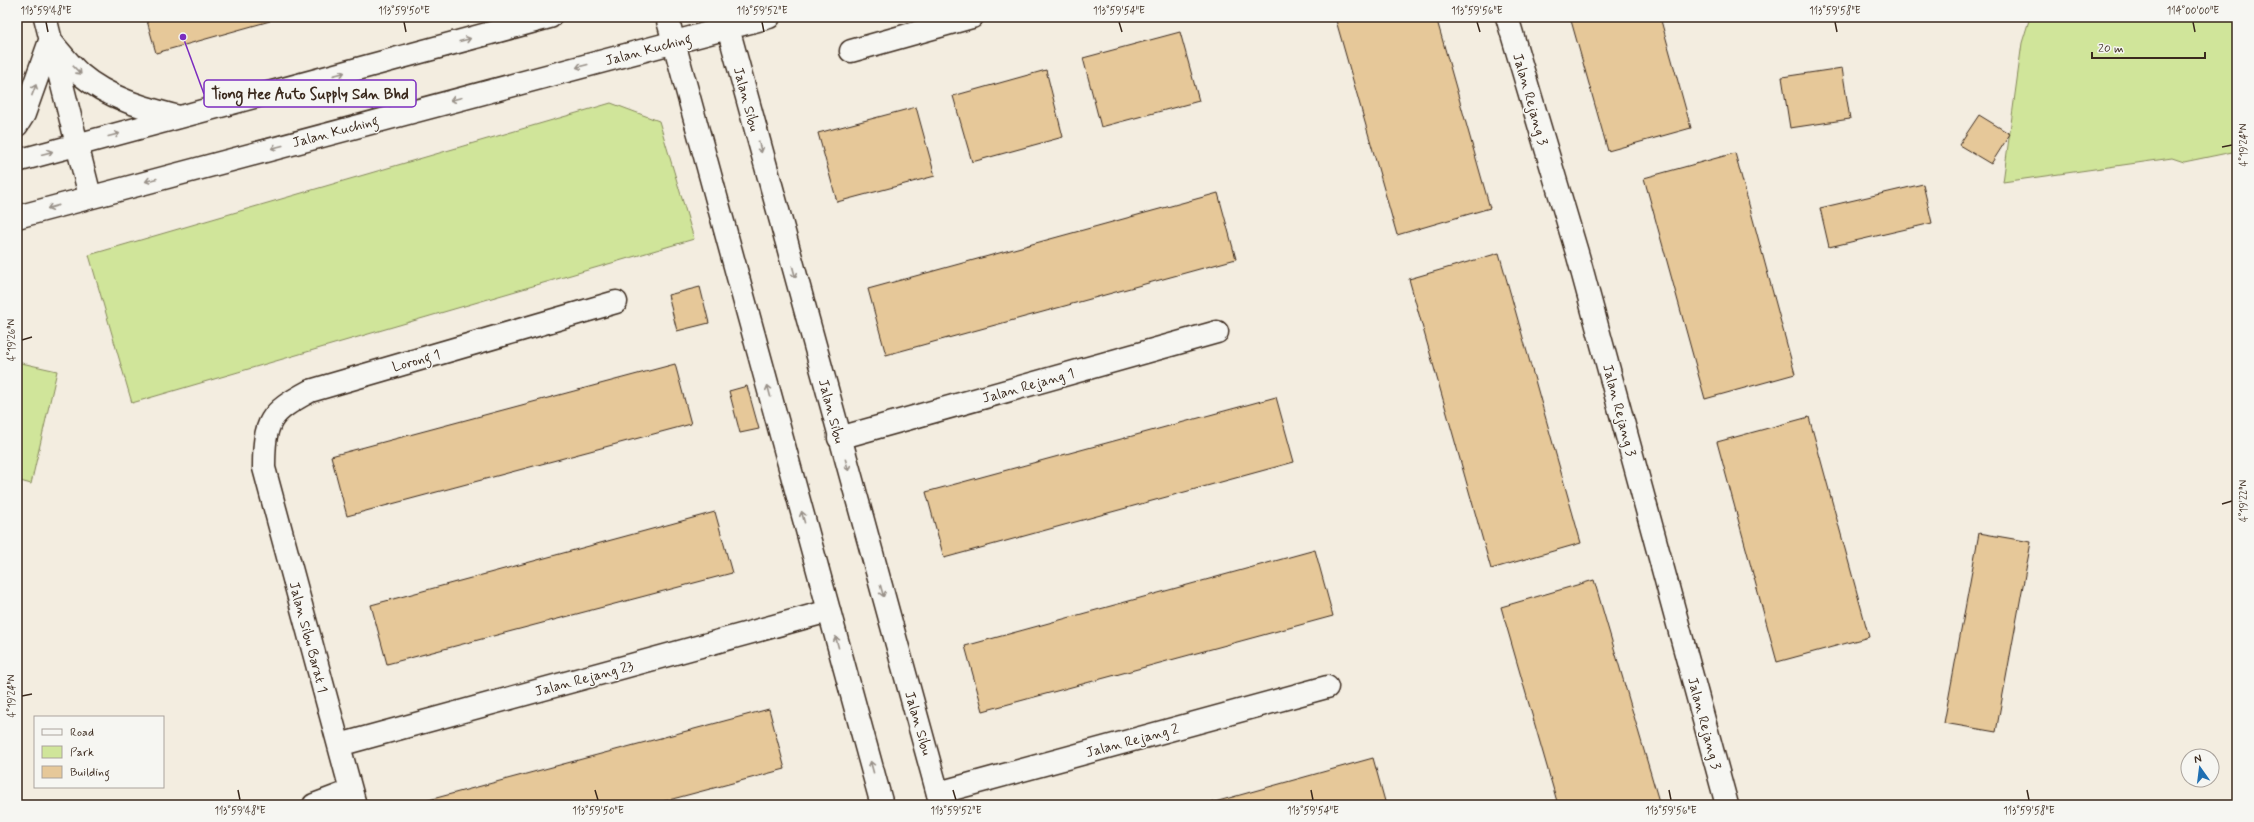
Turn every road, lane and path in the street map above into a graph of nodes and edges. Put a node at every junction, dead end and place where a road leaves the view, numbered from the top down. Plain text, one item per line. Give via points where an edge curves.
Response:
1 (45, 17) edge
2 (550, 17) edge
3 (667, 17) edge
4 (769, 17) edge
5 (972, 17) edge
6 (1507, 17) edge
7 (726, 23) edge
8 (50, 41) junction
9 (674, 42) junction
10 (851, 51) dead end
11 (180, 117) junction
12 (17, 125) edge
13 (76, 144) junction
14 (17, 161) edge
15 (90, 196) junction
16 (17, 217) edge
17 (616, 302) dead end
18 (1217, 332) dead end
19 (839, 438) junction
20 (264, 468) joint
21 (829, 611) junction
22 (1327, 687) dead end
23 (339, 745) junction
24 (353, 798) edge
25 (939, 799) edge
26 (314, 805) edge
27 (882, 805) edge
28 (1727, 805) edge

1 - 8 street
11 -> 2 street
3 - 9 street
4 - 7 street, Jalan Kuching
5 - 10 street
6 - 28 street, Jalan Rejang 3 via 1578,256
7 - 9 street, Jalan Kuching
7 -> 19 street, Jalan Sibu
8 -> 11 street via 80,74 113,96 143,108
12 -> 8 street via 24,114
8 - 13 street
9 -> 15 street, Jalan Kuching
21 -> 9 street
13 -> 11 street
14 -> 13 street
13 - 15 street
15 -> 16 street, Jalan Kuching
17 - 20 street, Lorong 1 via 310,392 283,406 269,424 264,440
18 - 19 street, Jalan Rejang 1
19 -> 25 street, Jalan Sibu
20 - 23 street, Jalan Sibu Barat 1
21 - 23 street, Jalan Rejang 23
27 -> 21 street
22 - 25 street, Jalan Rejang 2
23 - 24 street, Jalan Sibu Barat 1
24 - 26 street

